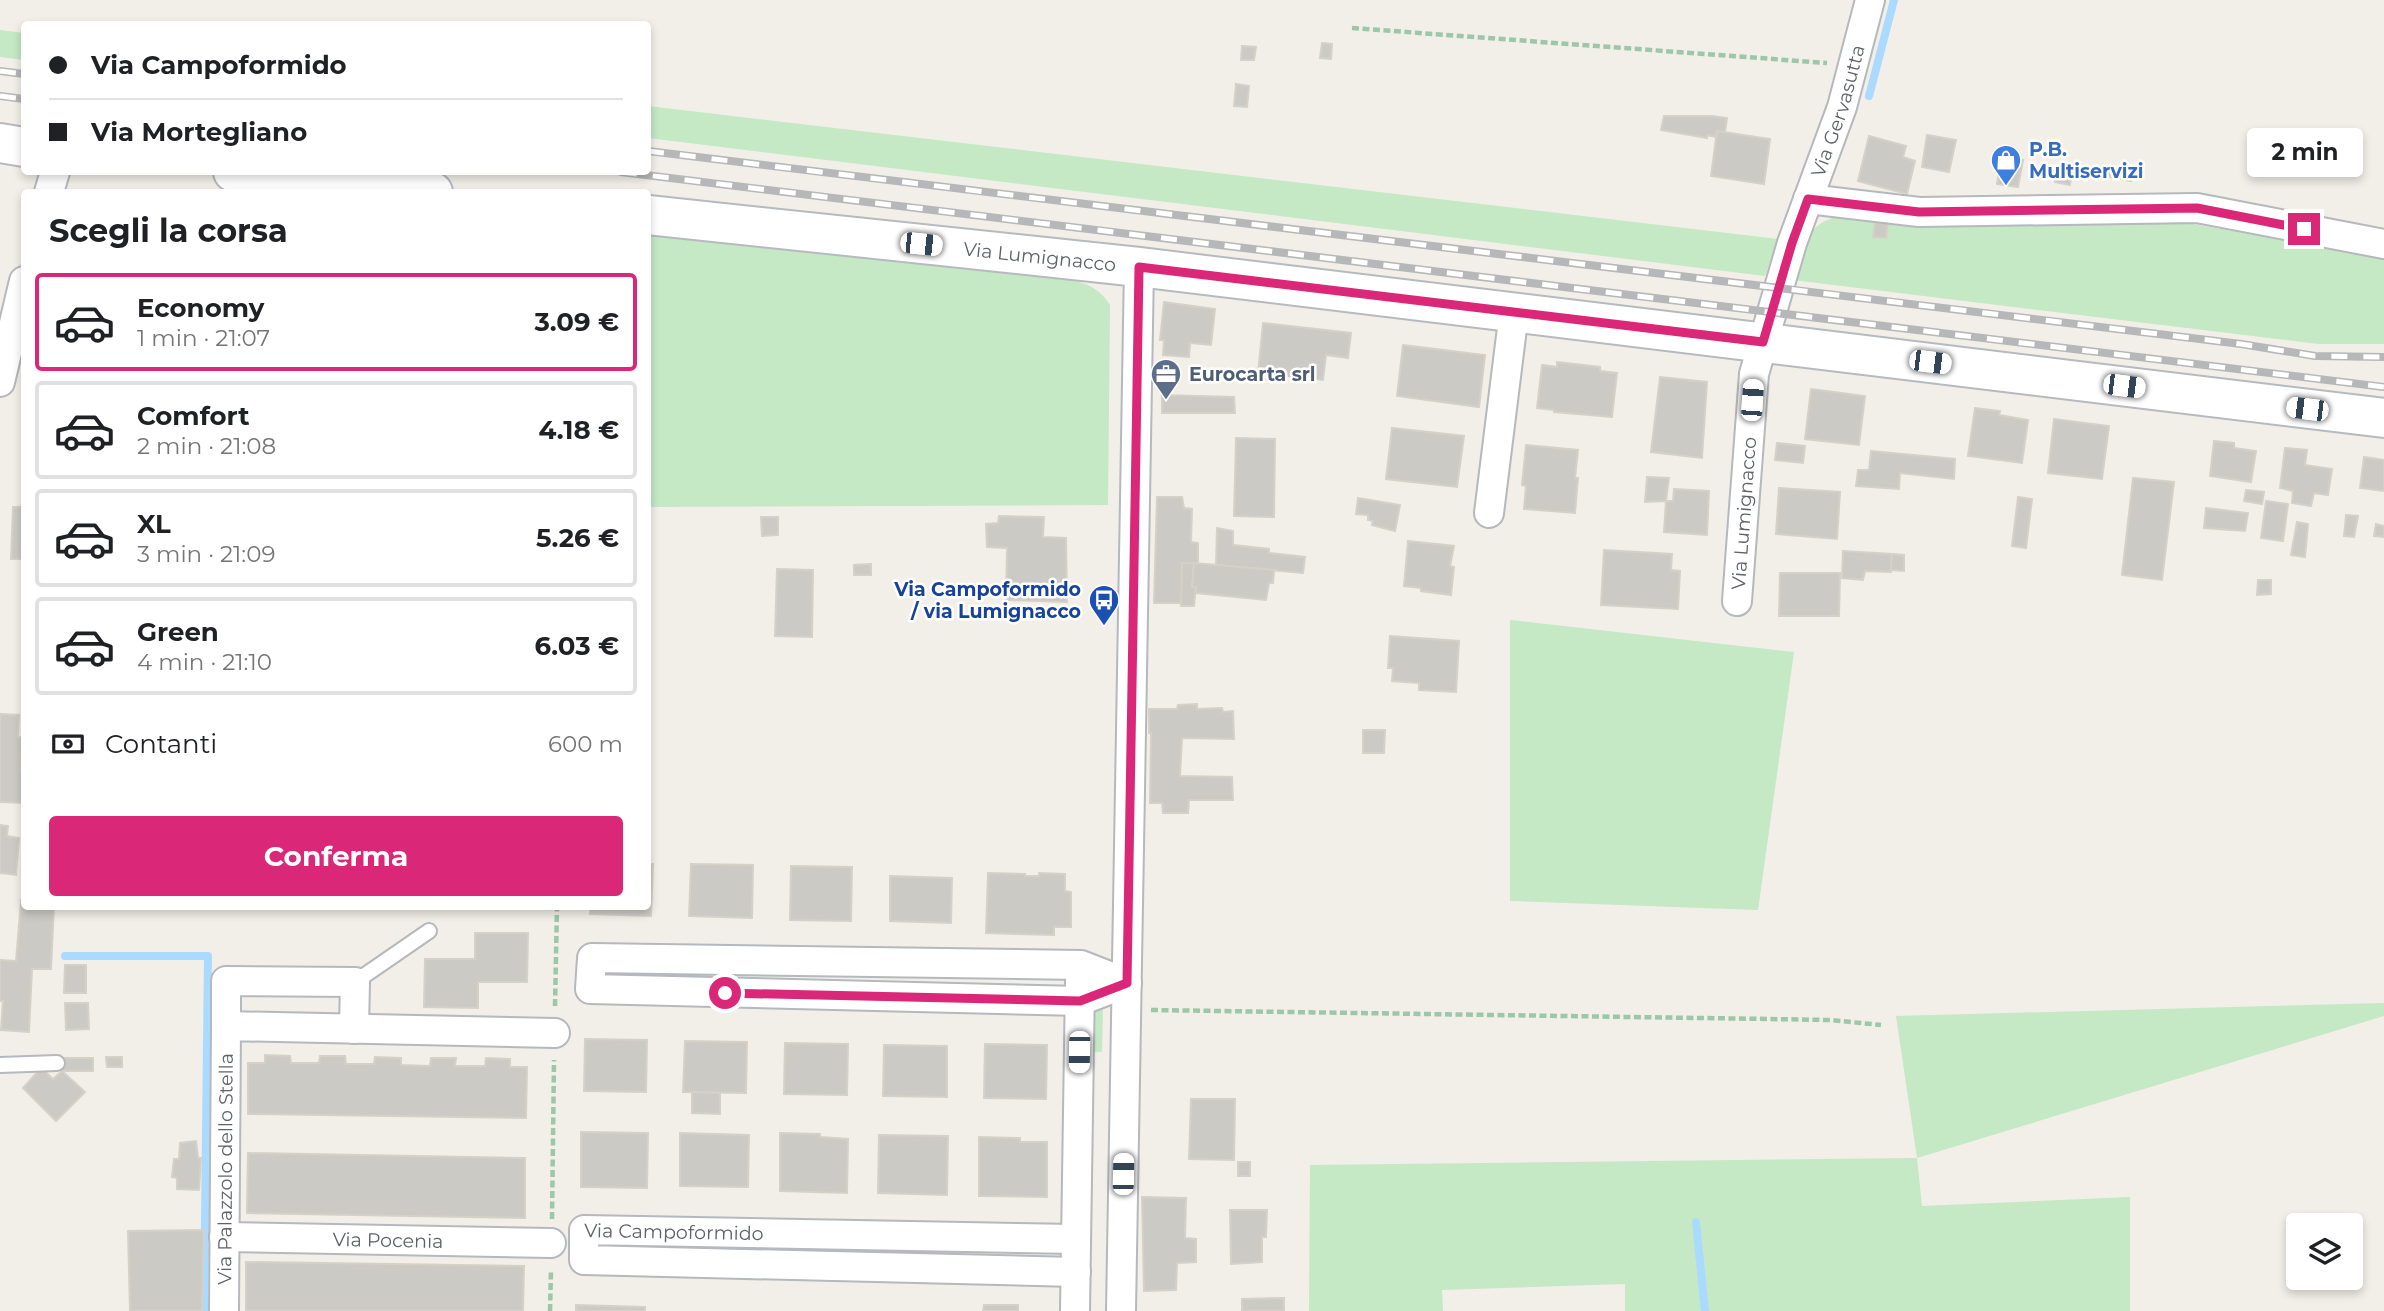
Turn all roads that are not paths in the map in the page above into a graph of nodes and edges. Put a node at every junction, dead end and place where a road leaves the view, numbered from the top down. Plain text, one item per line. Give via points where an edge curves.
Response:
1 (1870, 0) edge
2 (0, 143) edge
3 (21, 146) edge
4 (263, 175) edge
5 (403, 189) edge
6 (1808, 199) junction
7 (651, 215) edge
8 (2384, 244) edge
9 (1139, 267) junction
10 (21, 294) edge
11 (1514, 312) junction
12 (1763, 342) junction
13 (0, 382) edge
14 (2384, 418) edge
15 (1489, 513) dead end
16 (1737, 601) dead end
17 (429, 931) dead end
18 (1081, 965) junction
19 (355, 982) junction
20 (1126, 997) junction
21 (1080, 1001) junction
22 (226, 1026) junction
23 (354, 1029) junction
24 (555, 1033) road end
25 (57, 1063) dead end
26 (0, 1065) edge
27 (224, 1237) junction
28 (1076, 1239) junction
29 (551, 1243) road end
30 (1076, 1272) junction
31 (224, 1311) edge
32 (1075, 1311) edge
33 (1121, 1311) edge

1 - 6 street, Via Gervasutta via 1842,107
2 - 3 main road
4 - 5 main road
6 - 8 street via 1919,212 2197,208
6 - 12 street, Via Gervasutta
7 - 9 main road, Via Lumignacco
9 - 11 main road, Via Lumignacco
9 - 20 street
10 - 13 street
11 - 12 main road, Via Lumignacco
11 - 15 street
12 - 14 main road, Via Lumignacco
12 - 16 street, Via Lumignacco via 1754,374
17 - 19 lane
18 - 20 street
18 - 21 street
18 - 21 street via 592,958 590,989
19 - 22 street, Via Palazzolo dello Stella via 226,981
19 - 23 street
20 - 21 street
20 - 33 street
21 - 28 street
22 - 23 street, Via Palazzolo dello Stella
22 - 27 street, Via Palazzolo dello Stella
23 - 24 street, Via Palazzolo dello Stella
25 - 26 lane
27 - 29 street, Via Pocenia
27 - 31 street, Via Palazzolo dello Stella
28 - 30 street
28 - 30 street, Via Campoformido via 584,1230 584,1259
30 - 32 street

